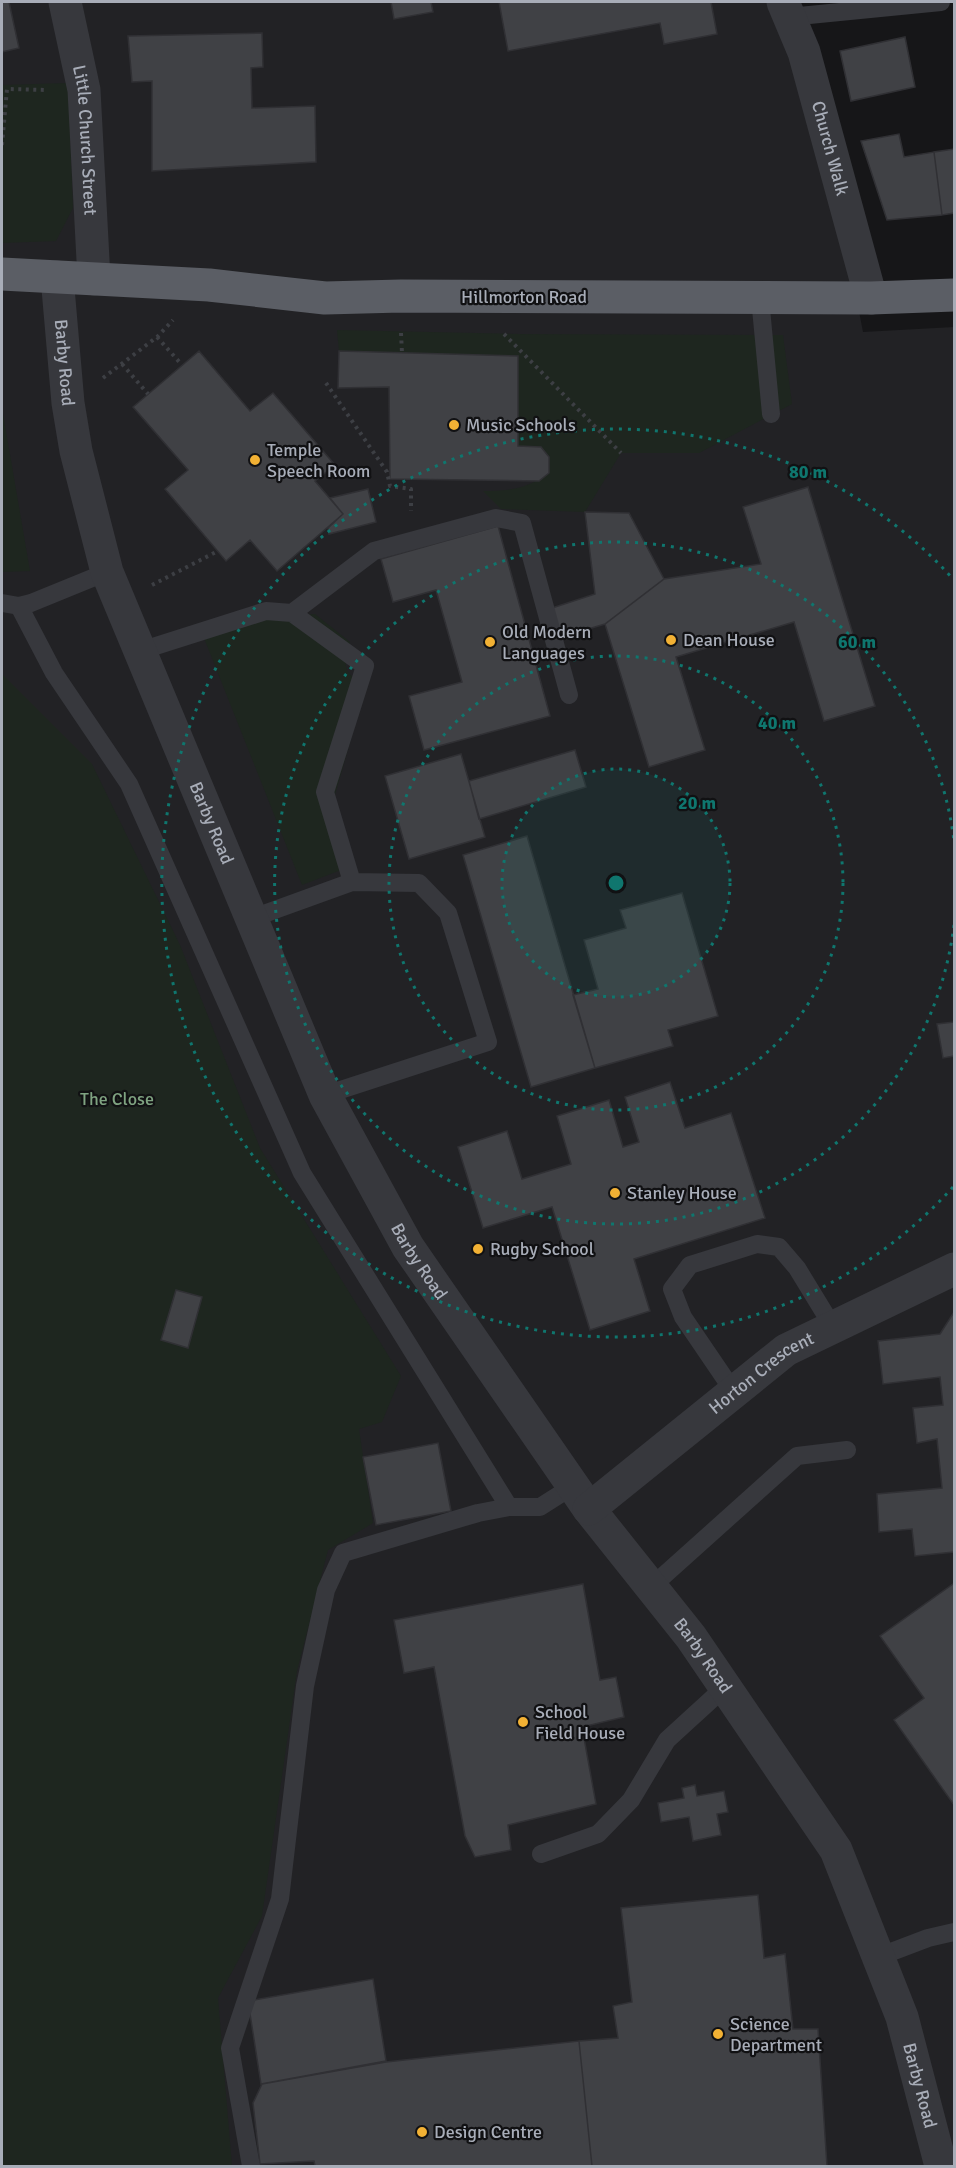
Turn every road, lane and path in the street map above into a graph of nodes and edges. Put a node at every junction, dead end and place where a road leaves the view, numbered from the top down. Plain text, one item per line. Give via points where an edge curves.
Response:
1 (941, 2) edge
2 (73, 8) edge
3 (786, 9) edge
4 (4, 89) edge
5 (84, 90) junction
6 (2, 145) edge
7 (2, 274) edge
8 (57, 277) junction
9 (94, 279) junction
10 (208, 285) junction
11 (954, 295) edge
12 (499, 297) junction
13 (760, 298) junction
14 (871, 298) junction
15 (156, 337) junction
16 (122, 364) junction
17 (182, 365) dead end
18 (326, 383) dead end
19 (148, 394) dead end
20 (68, 403) junction
21 (771, 414) dead end
22 (621, 453) dead end
23 (411, 515) dead end
24 (218, 551) dead end
25 (107, 572) junction
26 (119, 601) junction
27 (10, 605) edge
28 (292, 613) junction
29 (140, 651) junction
30 (569, 696) dead end
31 (352, 882) junction
32 (250, 919) junction
33 (325, 1095) junction
34 (954, 1269) edge
35 (833, 1327) junction
36 (734, 1392) junction
37 (847, 1450) dead end
38 (581, 1498) junction
39 (509, 1507) junction
40 (651, 1587) junction
41 (725, 1687) junction
42 (541, 1854) dead end
43 (954, 1932) edge
44 (878, 1958) junction
45 (251, 2166) edge
46 (941, 2166) edge

1 - 3 lane
2 - 5 street, Little Church Street
3 - 14 street, Church Walk via 804,52
4 - 5 path
4 - 6 path
5 - 9 street, Little Church Street
7 - 8 highway, Hillmorton Road
8 - 9 highway, Hillmorton Road
8 - 20 street, Barby Road
9 - 10 highway, Hillmorton Road
10 - 12 highway, Hillmorton Road via 326,298
10 - 15 path
11 - 14 highway, Hillmorton Road
12 - 13 highway, Hillmorton Road
12 - 22 path via 497,326
13 - 14 highway, Hillmorton Road
13 - 21 lane
15 - 16 path
15 - 17 path
16 - 19 path
16 - 20 path
18 - 23 path via 387,472 390,486 411,489
20 - 25 street, Barby Road
24 - 26 path
25 - 26 street, Barby Road
25 - 27 lane via 31,603
26 - 29 street, Barby Road
27 - 39 lane via 129,784 302,1173
28 - 29 lane via 266,611
28 - 30 lane via 374,551 496,518 522,523
28 - 31 lane via 365,666 325,792
29 - 32 street, Barby Road
31 - 32 lane
31 - 33 lane via 419,883 448,914 488,1042
32 - 33 street, Barby Road
33 - 38 street, Barby Road via 408,1247
34 - 35 street, Horton Crescent
35 - 36 street, Horton Crescent via 786,1350
35 - 36 lane via 797,1268 779,1247 757,1244 690,1265 672,1289 683,1317
36 - 38 street, Horton Crescent
37 - 40 lane via 797,1456
38 - 39 lane via 540,1507
38 - 40 street, Barby Road
39 - 45 lane via 343,1553 326,1590 305,1686 279,1899 230,2048
40 - 41 street, Barby Road
41 - 42 lane via 667,1740 631,1800 598,1834
41 - 44 street, Barby Road via 836,1850
43 - 44 lane
44 - 46 street, Barby Road via 902,2017

